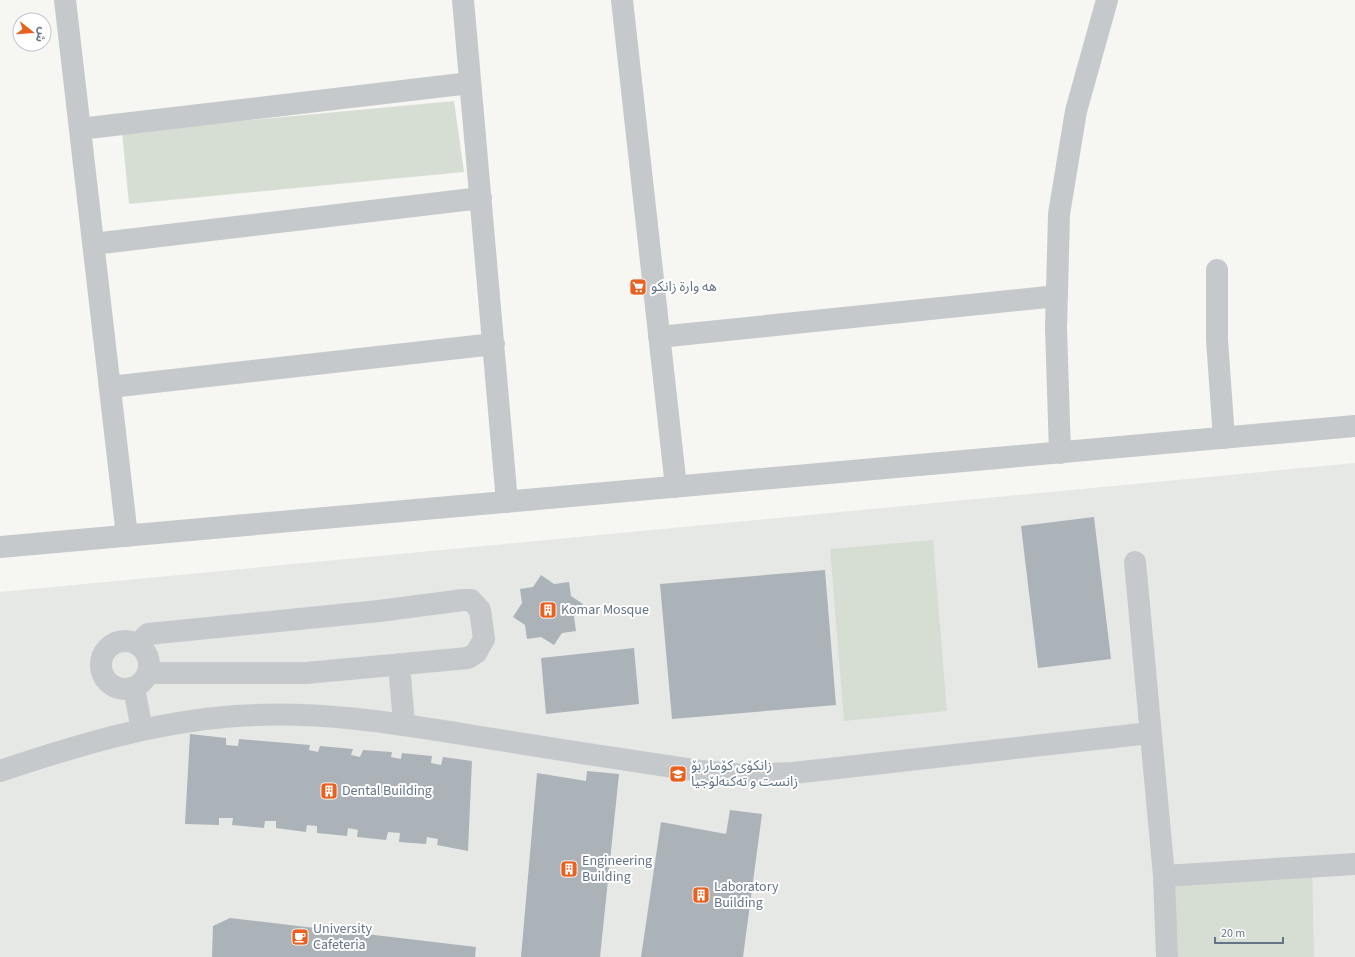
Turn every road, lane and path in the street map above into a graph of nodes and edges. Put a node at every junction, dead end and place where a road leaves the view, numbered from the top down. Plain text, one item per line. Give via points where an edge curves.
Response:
1 (65, 0) edge
2 (463, 0) edge
3 (622, 0) edge
4 (1107, 0) edge
5 (470, 83) junction
6 (80, 129) junction
7 (481, 198) junction
8 (93, 244) junction
9 (1217, 270) dead end
10 (1057, 296) junction
11 (659, 337) junction
12 (494, 344) junction
13 (110, 387) junction
14 (1355, 426) edge
15 (1224, 438) junction
16 (1060, 453) junction
17 (676, 487) junction
18 (508, 502) junction
19 (128, 536) junction
20 (0, 547) edge
21 (1135, 562) dead end
22 (138, 644) junction
23 (399, 664) junction
24 (142, 680) junction
25 (404, 724) junction
26 (142, 730) junction
27 (1150, 733) junction
28 (0, 771) edge
29 (1355, 864) edge
30 (1164, 876) junction
31 (1167, 957) edge

1 - 6 street
2 - 5 street
3 - 11 street
4 - 10 street via 1076,111 1059,214
5 - 6 street
5 - 7 street
6 - 8 street
7 - 8 street
7 - 12 street
8 - 13 street
9 - 15 street via 1217,340
10 - 11 street
10 - 16 street
11 - 17 street
12 - 13 street
12 - 18 street
13 - 19 street
14 - 15 street
15 - 16 street
16 - 17 street
17 - 18 street
18 - 19 street
19 - 20 street
21 - 27 street
22 - 23 street via 148,634 463,600 471,600 477,604 484,639 476,654 468,658
22 - 24 street via 146,652 150,662
22 - 24 street via 116,642 102,658 101,669 105,679 113,686 124,690
23 - 24 street via 306,673
23 - 25 street
24 - 26 street
25 - 26 street via 348,717 237,716 181,722
25 - 27 street via 700,772 747,774 793,773
26 - 28 street via 72,747
27 - 30 street
29 - 30 street
30 - 31 street

